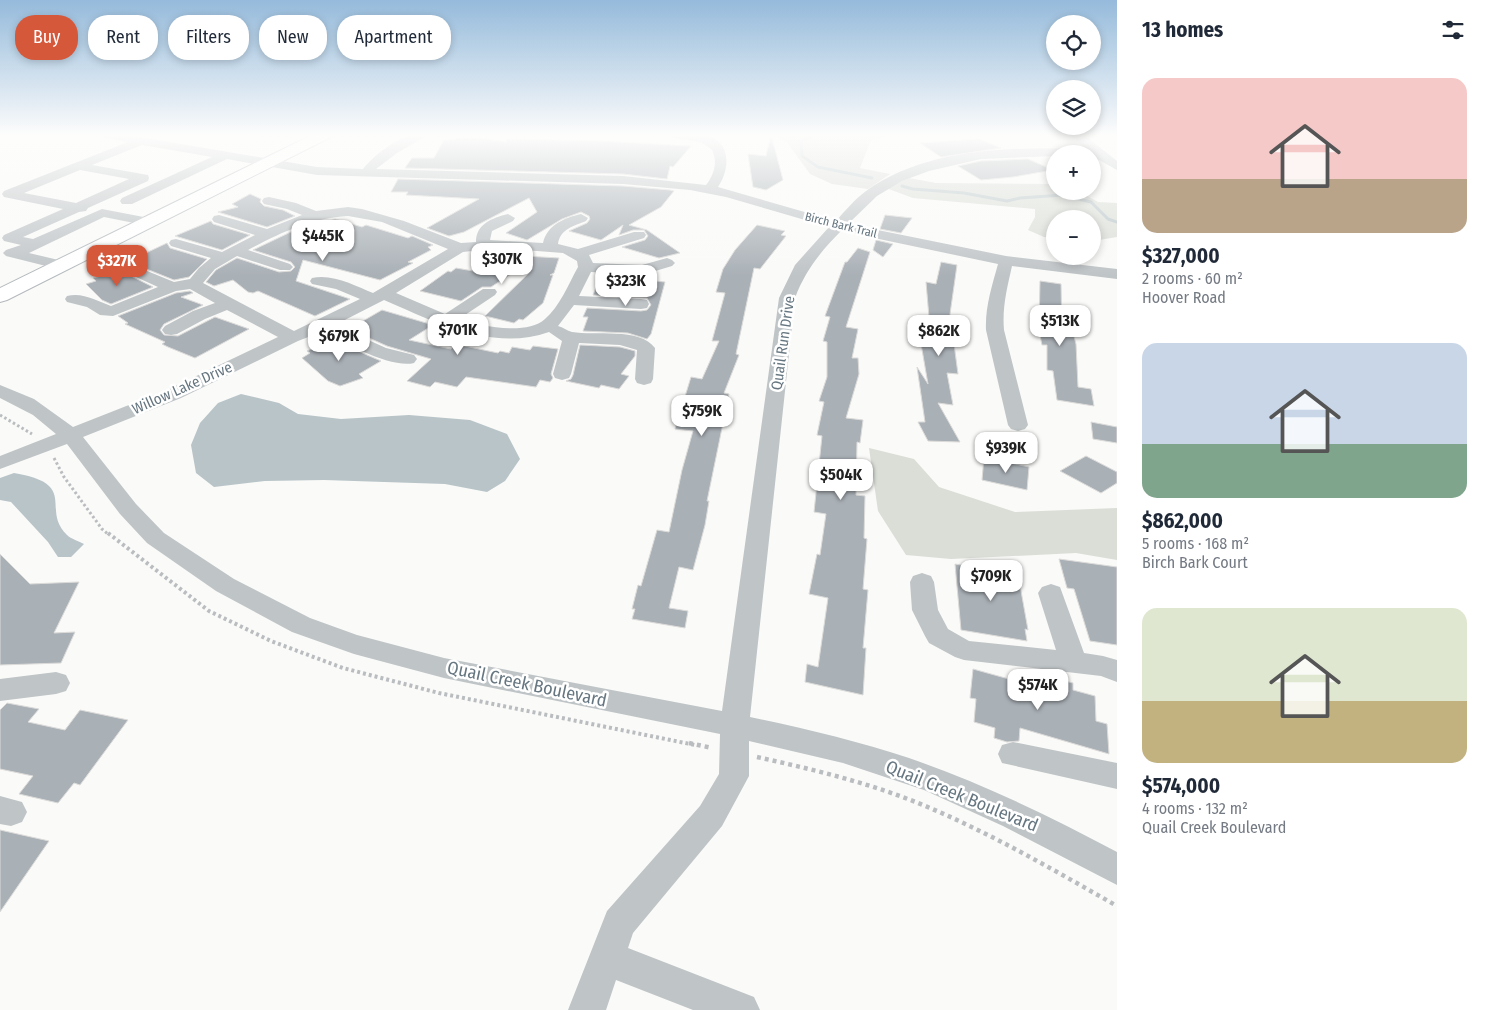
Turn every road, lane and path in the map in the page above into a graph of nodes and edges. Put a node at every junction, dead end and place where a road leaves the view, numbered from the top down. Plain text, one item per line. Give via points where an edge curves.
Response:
1 (41, 181) edge
2 (136, 181) edge
3 (157, 181) edge
4 (170, 181) edge
5 (231, 181) edge
6 (640, 181) edge
7 (716, 181) edge
8 (894, 181) edge
9 (166, 183) junction
10 (709, 189) junction
11 (5, 196) edge
12 (269, 201) dead end
13 (78, 208) junction
14 (102, 212) junction
15 (315, 216) junction
16 (508, 218) dead end
17 (581, 218) dead end
18 (219, 219) dead end
19 (149, 222) junction
20 (839, 226) junction
21 (268, 234) junction
22 (639, 235) dead end
23 (176, 243) dead end
24 (35, 244) junction
25 (483, 246) junction
26 (459, 248) junction
27 (550, 248) junction
28 (0, 250) edge
29 (15, 254) junction
30 (230, 254) junction
31 (581, 260) junction
32 (1006, 261) junction
33 (667, 262) dead end
34 (62, 265) junction
35 (286, 268) dead end
36 (130, 269) dead end
37 (1117, 274) edge
38 (318, 281) dead end
39 (195, 283) junction
40 (172, 287) junction
41 (489, 292) dead end
42 (0, 296) edge
43 (379, 296) junction
44 (72, 300) dead end
45 (568, 300) junction
46 (227, 304) junction
47 (640, 304) dead end
48 (447, 320) junction
49 (321, 325) junction
50 (546, 327) junction
51 (171, 330) dead end
52 (292, 337) junction
53 (570, 337) junction
54 (408, 359) dead end
55 (562, 374) dead end
56 (644, 380) dead end
57 (0, 391) edge
58 (1018, 425) dead end
59 (71, 435) junction
60 (0, 463) edge
61 (922, 582) dead end
62 (1051, 593) dead end
63 (1074, 663) junction
64 (1117, 672) edge
65 (56, 683) dead end
66 (0, 690) edge
67 (735, 726) junction
68 (1013, 754) dead end
69 (1117, 776) edge
70 (1117, 869) edge
71 (606, 958) junction
72 (586, 1010) edge
73 (741, 1010) edge

1 - 11 street
2 - 13 street
3 - 9 street
4 - 9 street
5 - 19 main road
6 - 10 street, Birch Bark Trail
7 - 10 street
8 - 20 street, Quail Run Drive via 860,203
9 - 14 street
10 - 20 street, Birch Bark Trail
11 - 13 street
12 - 15 street
13 - 14 street
13 - 24 street via 9,238
14 - 19 street
14 - 24 street
15 - 21 street
15 - 26 street via 362,212
16 - 25 street via 487,228 483,233
17 - 27 street via 556,230 550,238
18 - 21 street
19 - 34 main road
20 - 32 street, Birch Bark Trail
20 - 67 street, Quail Run Drive via 805,261 787,298
21 - 30 street
22 - 31 street
23 - 30 street via 202,252
24 - 29 street
25 - 26 street
25 - 27 street
26 - 43 street, Willow Lake Drive
27 - 31 street via 565,249
28 - 29 street
29 - 34 street
30 - 35 street
30 - 39 street via 203,271
31 - 33 street via 642,270
31 - 45 street
32 - 37 street, Birch Bark Trail
32 - 58 street via 996,300 995,330
34 - 42 main road
36 - 40 street
38 - 43 street
39 - 40 street
39 - 46 street
40 - 44 street via 113,311
41 - 48 street
43 - 48 street
43 - 49 street, Willow Lake Drive
45 - 47 street
45 - 50 street
46 - 51 street
46 - 52 street
48 - 50 street via 493,333 514,334
49 - 52 street, Willow Lake Drive
49 - 54 street via 380,352
50 - 53 street
52 - 59 street, Willow Lake Drive via 174,394
53 - 55 street
53 - 56 street via 641,344 647,353
57 - 59 street, Quail Creek Boulevard via 45,414
59 - 60 street, Willow Lake Drive
59 - 67 street, Quail Creek Boulevard via 122,504 153,537 254,603 303,626 372,650 502,681
61 - 63 street via 926,610 938,636 964,650
62 - 63 street
63 - 64 street via 1103,666
65 - 66 street
67 - 70 street, Quail Creek Boulevard via 906,770 1048,831
67 - 71 street, Quail Run Drive via 734,776 711,816 619,923
68 - 69 street
71 - 72 street, Quail Run Drive
71 - 73 street

